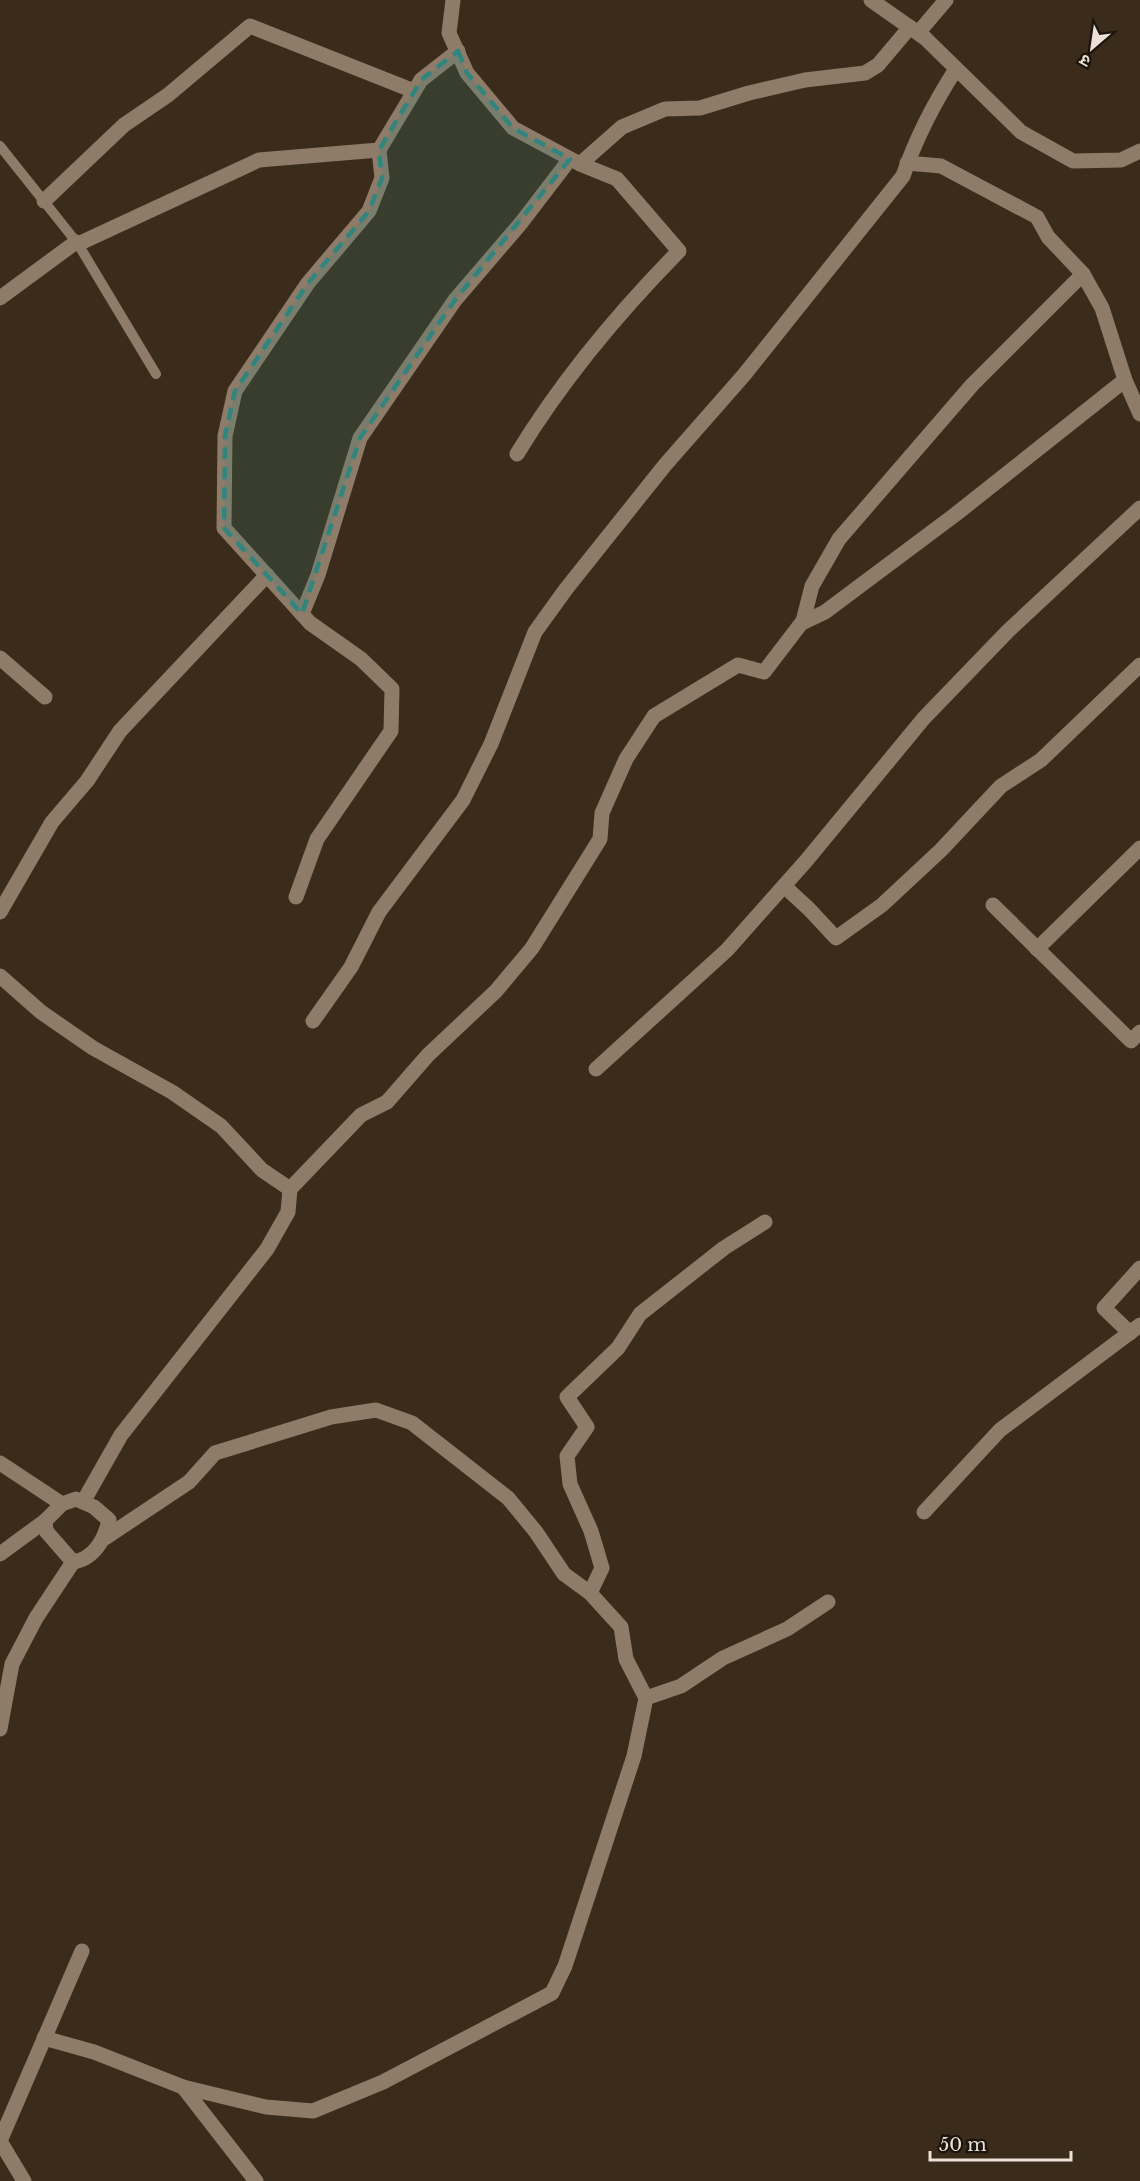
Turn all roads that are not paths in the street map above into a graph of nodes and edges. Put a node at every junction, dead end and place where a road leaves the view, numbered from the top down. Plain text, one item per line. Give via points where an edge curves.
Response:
1 (453, 0) edge
2 (871, 0) edge
3 (946, 0) edge
4 (914, 30) junction
5 (458, 51) junction
6 (956, 69) junction
7 (414, 91) junction
8 (0, 146) edge
9 (379, 150) junction
10 (1140, 151) edge
11 (575, 161) junction
12 (907, 163) junction
13 (44, 201) junction
14 (77, 243) junction
15 (1083, 274) junction
16 (0, 298) edge
17 (156, 374) dead end
18 (1125, 380) junction
19 (1140, 411) edge
20 (517, 454) dead end
21 (1140, 508) edge
22 (267, 575) junction
23 (302, 614) junction
24 (802, 623) junction
25 (0, 658) edge
26 (1140, 665) edge
27 (45, 697) dead end
28 (1140, 848) edge
29 (784, 886) junction
30 (296, 897) dead end
31 (993, 905) dead end
32 (0, 912) edge
33 (1037, 949) junction
34 (0, 976) edge
35 (313, 1021) dead end
36 (1140, 1032) edge
37 (596, 1069) dead end
38 (290, 1189) junction
39 (765, 1222) dead end
40 (1140, 1268) edge
41 (1135, 1329) edge
42 (0, 1463) edge
43 (83, 1502) junction
44 (63, 1504) junction
45 (924, 1512) dead end
46 (45, 1521) junction
47 (105, 1538) junction
48 (0, 1554) edge
49 (73, 1562) junction
50 (590, 1593) junction
51 (828, 1602) dead end
52 (646, 1698) junction
53 (0, 1729) edge
54 (82, 1951) dead end
55 (45, 2038) junction
56 (183, 2087) junction
57 (0, 2141) edge
58 (24, 2181) edge
59 (256, 2181) edge

1 - 5 street via 449,33
2 - 4 street
3 - 4 street
4 - 6 street
4 - 11 street via 865,73 805,80 700,108 665,109 622,127
5 - 7 street via 421,80
5 - 11 street via 467,73 513,128
6 - 10 street via 1021,132 1073,161 1121,160
6 - 12 street via 936,100
7 - 9 street
7 - 13 street via 250,26 168,95 124,125
8 - 13 lane
9 - 14 street via 259,160
9 - 22 street via 382,178 369,211 308,283 235,391 225,436 224,528
11 - 20 street via 617,179 679,251 630,300
11 - 23 street via 455,300 360,438
12 - 15 street via 941,166 1037,217 1048,237
12 - 35 street via 903,176 835,262 665,465 535,632 491,744 463,800 379,912 351,967
13 - 14 lane
14 - 16 street
14 - 17 lane
15 - 18 street via 1102,308
15 - 24 street via 972,385 839,539 812,586
18 - 19 street
18 - 24 street via 825,612
21 - 29 street via 1008,631 924,718
22 - 23 street
22 - 32 street via 120,731 87,781 52,822
23 - 30 street via 361,659 392,689 392,731 317,839
24 - 38 street via 764,672 738,665 654,716 626,759 602,813 600,839 532,948 496,991 428,1055 387,1102 361,1115
25 - 27 street
26 - 29 street via 1041,760 1001,786 941,850 882,904 836,938
28 - 33 street
29 - 37 street via 728,950
31 - 33 street
33 - 36 street via 1131,1041
34 - 38 street via 41,1012 93,1048 172,1092 221,1126 262,1170
38 - 43 street via 288,1212 267,1249 121,1435
39 - 50 street via 724,1248 640,1314 618,1348 567,1397 587,1427 567,1456 570,1484 602,1568
40 - 41 street via 1104,1308
41 - 45 street via 1000,1430
42 - 44 street
43 - 44 street via 76,1499
43 - 47 street via 109,1520
44 - 46 street
46 - 48 street
46 - 49 street via 46,1531
47 - 49 street via 84,1560
47 - 50 street via 189,1482 215,1453 331,1417 376,1410 412,1423 508,1498 564,1574
49 - 53 street via 36,1618 12,1664
50 - 52 street via 621,1627 626,1659
51 - 52 street via 787,1629 723,1658 681,1686
52 - 56 street via 634,1756 565,1966 552,1993 382,2082 313,2111 266,2107
54 - 55 street
55 - 56 street via 94,2052
55 - 57 street
56 - 59 street
57 - 58 street

